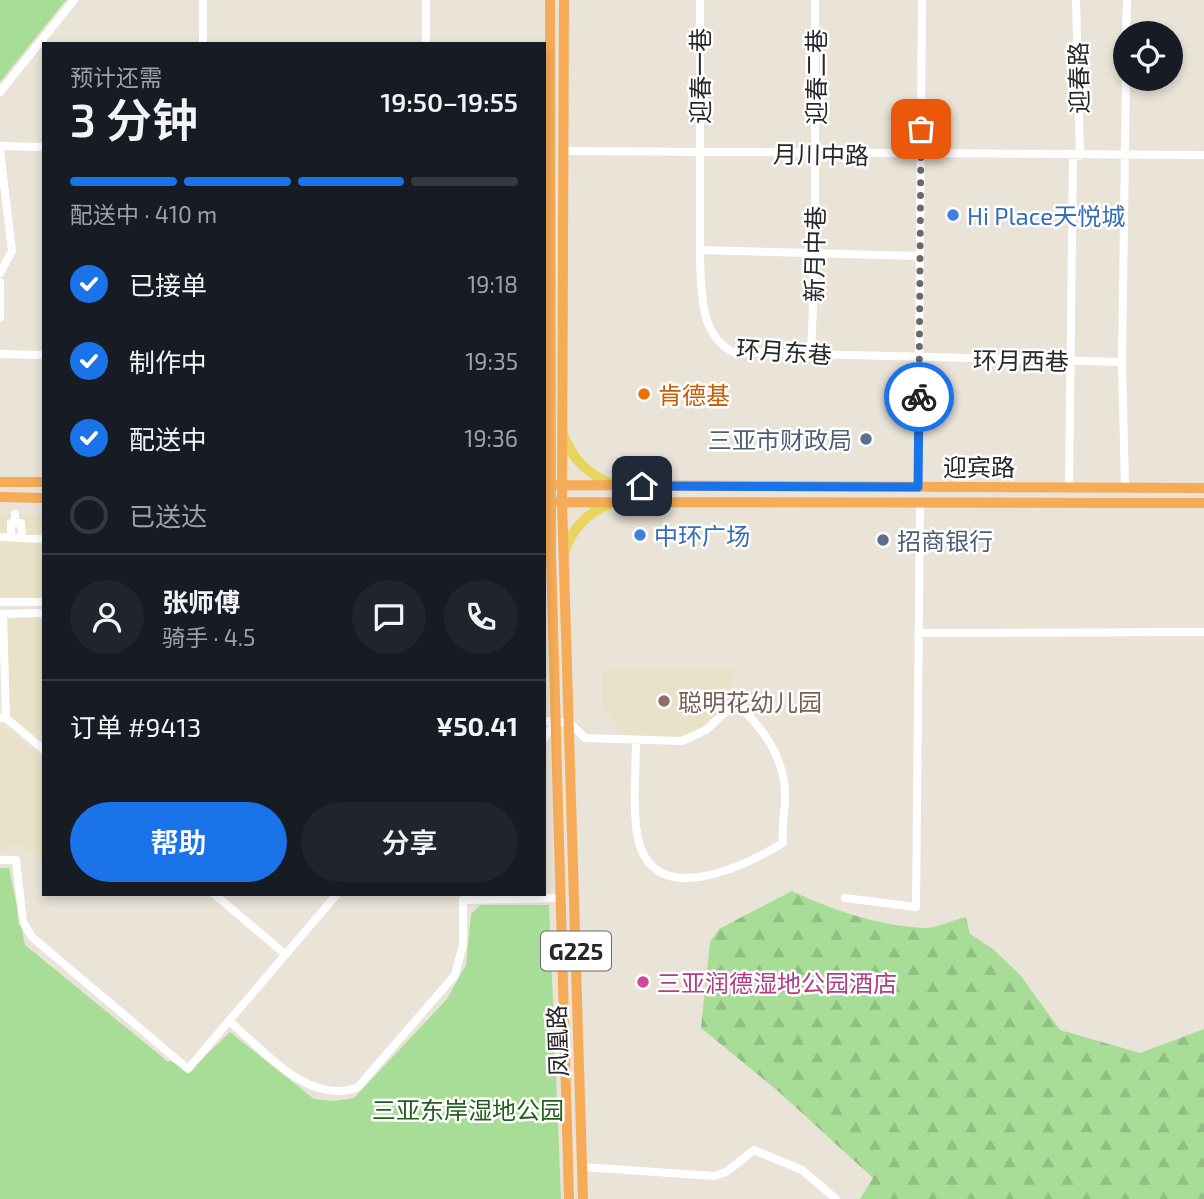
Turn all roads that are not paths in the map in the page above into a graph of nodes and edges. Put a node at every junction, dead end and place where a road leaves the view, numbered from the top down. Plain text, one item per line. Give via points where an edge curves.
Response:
1 (74, 0) edge
2 (203, 0) edge
3 (426, 0) edge
4 (550, 0) edge
5 (564, 0) edge
6 (700, 0) edge
7 (814, 0) edge
8 (922, 0) edge
9 (1076, 0) edge
10 (1127, 0) edge
11 (1126, 21) edge
12 (203, 42) edge
13 (426, 42) edge
14 (1126, 91) edge
15 (0, 92) edge
16 (42, 147) edge
17 (0, 149) edge
18 (547, 151) edge
19 (563, 151) junction
20 (699, 152) junction
21 (814, 153) junction
22 (921, 155) junction
23 (1125, 155) junction
24 (1204, 155) edge
25 (1076, 156) junction
26 (700, 250) junction
27 (815, 253) junction
28 (920, 256) junction
29 (0, 273) edge
30 (0, 282) edge
31 (0, 318) edge
32 (0, 354) edge
33 (811, 354) junction
34 (42, 355) edge
35 (919, 357) junction
36 (1070, 361) junction
37 (1122, 362) junction
38 (551, 423) junction
39 (563, 431) junction
40 (546, 435) edge
41 (0, 482) edge
42 (42, 482) edge
43 (553, 485) edge
44 (615, 485) junction
45 (918, 487) junction
46 (1069, 488) junction
47 (1125, 488) junction
48 (1204, 488) edge
49 (0, 497) edge
50 (42, 498) edge
51 (553, 502) edge
52 (614, 502) junction
53 (920, 503) junction
54 (1204, 503) edge
55 (0, 537) edge
56 (11, 537) junction
57 (22, 538) junction
58 (42, 539) edge
59 (546, 544) edge
60 (564, 554) junction
61 (551, 555) junction
62 (0, 602) edge
63 (42, 602) edge
64 (42, 613) edge
65 (1, 614) edge
66 (1204, 632) edge
67 (920, 634) junction
68 (3, 718) edge
69 (550, 722) edge
70 (570, 723) junction
71 (636, 740) junction
72 (42, 748) edge
73 (0, 860) edge
74 (218, 896) edge
75 (335, 896) edge
76 (544, 896) edge
77 (560, 898) junction
78 (845, 898) dead end
79 (285, 954) junction
80 (229, 1021) junction
81 (582, 1167) junction
82 (569, 1199) edge
83 (583, 1199) edge
84 (836, 1199) edge

1 - 15 street
2 - 12 street
3 - 13 street
4 - 18 highway, 凤凰路
5 - 19 highway, 凤凰路
6 - 20 street, 迎春一巷
7 - 21 street, 迎春二巷
8 - 22 street
9 - 25 street, 迎春路
10 - 11 street
14 - 23 street
16 - 17 street
17 - 29 street via 12,251
18 - 38 highway, 凤凰路
19 - 20 street, 月川中路
19 - 39 highway, 凤凰路
20 - 21 street, 月川中路
20 - 26 street, 环月东巷
21 - 22 street, 月川中路
21 - 27 street, 新月中巷
22 - 25 street, 月川中路
22 - 28 street
23 - 24 street, 月川中路
23 - 25 street, 月川中路
23 - 37 street
25 - 36 street, 迎春路
26 - 27 street
26 - 33 street, 环月东巷 via 703,306 717,342 733,352
27 - 28 street
27 - 33 street, 新月中巷
28 - 35 street
30 - 31 street
32 - 34 street
33 - 35 street, 环月东巷
35 - 36 street, 环月西巷
35 - 45 street
36 - 37 street, 环月西巷
36 - 46 street, 迎春路
37 - 47 street
38 - 40 main road
38 - 43 highway, 凤凰路
39 - 43 highway, 凤凰路
39 - 44 main road via 579,464
41 - 42 highway
43 - 44 highway, 迎宾路
43 - 51 highway, 凤凰路
44 - 45 highway, 迎宾路
45 - 46 highway, 迎宾路
46 - 47 highway, 迎宾路
47 - 48 highway, 迎宾路
49 - 50 highway
51 - 52 highway, 迎宾路
51 - 60 highway, 凤凰路 / G225
51 - 61 highway, 凤凰路 / G225
52 - 53 highway, 迎宾路
52 - 60 main road via 579,524
53 - 54 highway, 迎宾路
53 - 67 street
55 - 56 street
56 - 57 street
56 - 57 street via 15,519 22,523
57 - 58 street
59 - 61 main road
60 - 70 highway, 凤凰路 / G225
61 - 69 highway, 凤凰路 / G225
62 - 63 street
64 - 65 street
65 - 68 street
66 - 67 street
67 - 78 street via 915,907
68 - 72 street
69 - 70 street
69 - 77 highway, 凤凰路 / G225
70 - 71 street via 584,738
70 - 81 highway, 凤凰路 / G225
71 - 71 street via 637,837 645,857 664,874 697,879 747,864 783,842 785,793 779,761 756,721 735,703 706,730 682,741
73 - 80 street via 16,860 23,922 32,937 188,1069
74 - 79 street
75 - 79 street
76 - 77 street
76 - 80 street via 463,900 464,945 456,975 358,1087 347,1092 326,1091 299,1080
77 - 82 highway, 凤凰路 / G225
79 - 80 street
81 - 83 highway, 凤凰路 / G225
81 - 84 street via 714,1176 754,1150 802,1170

